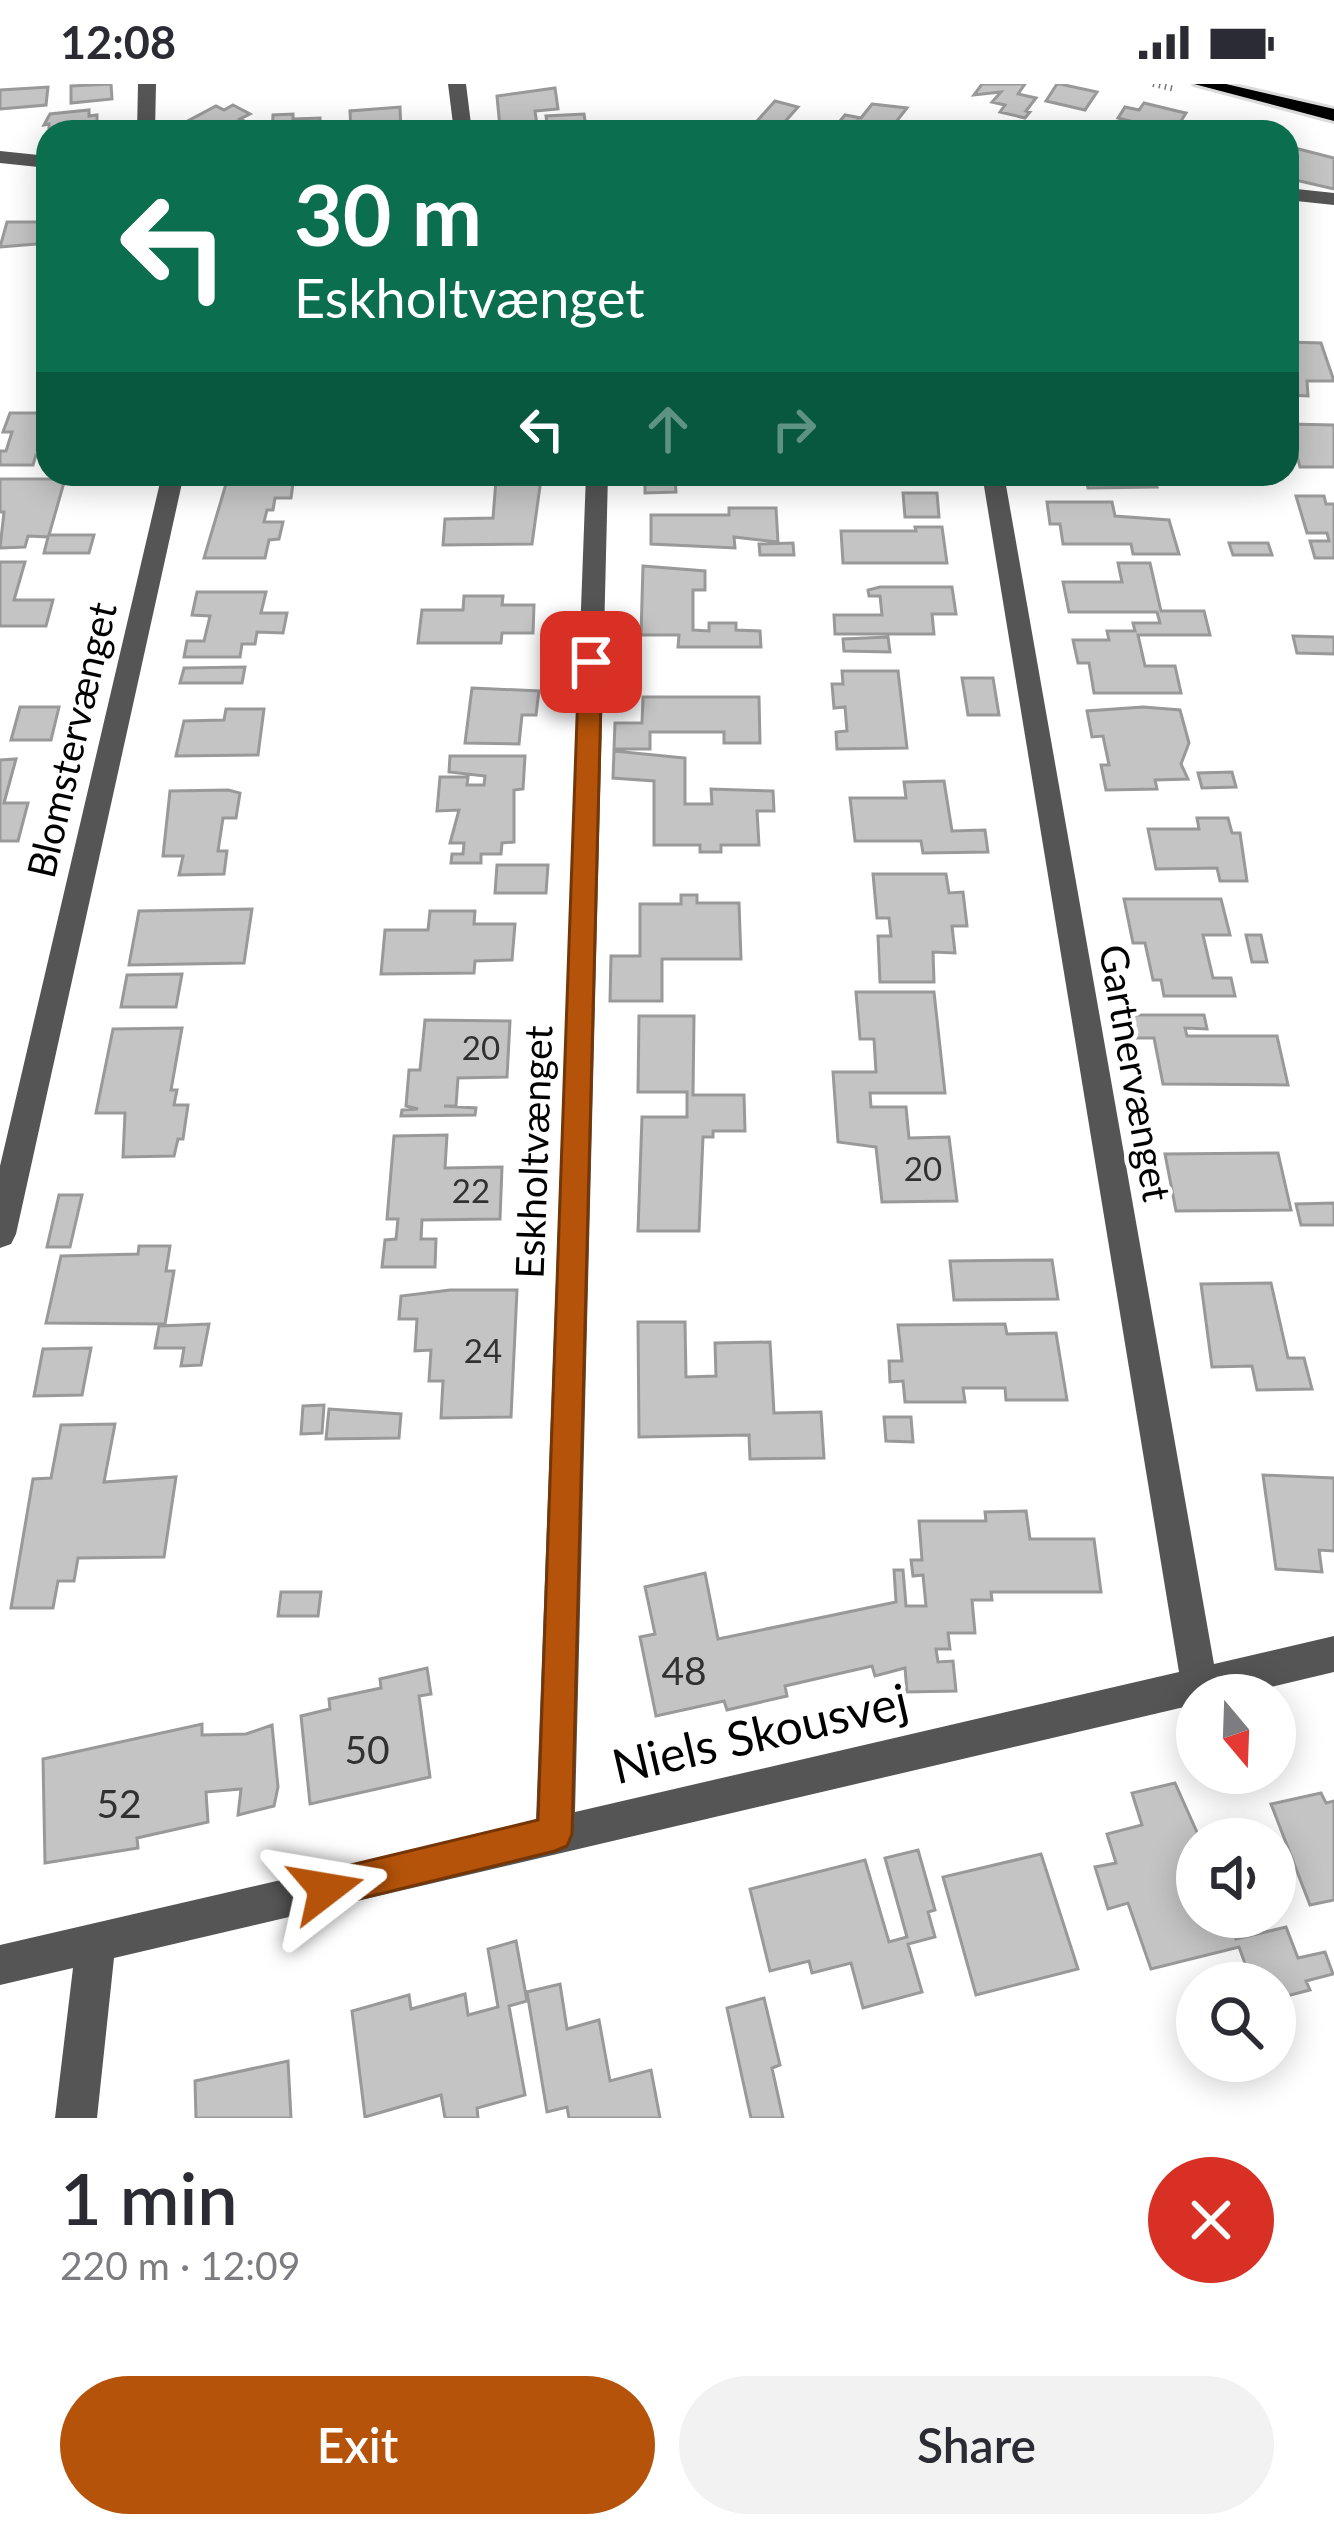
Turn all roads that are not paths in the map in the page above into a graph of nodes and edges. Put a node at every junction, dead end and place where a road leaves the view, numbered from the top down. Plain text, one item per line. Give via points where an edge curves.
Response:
1 (147, 84) edge
2 (457, 84) edge
3 (1204, 84) edge
4 (1331, 114) edge
5 (146, 120) edge
6 (462, 120) edge
7 (0, 158) edge
8 (36, 161) edge
9 (1299, 195) edge
10 (1330, 199) edge
11 (1334, 226) edge
12 (169, 486) edge
13 (596, 486) edge
14 (995, 486) edge
15 (0, 1234) edge
16 (1334, 1654) edge
17 (1197, 1674) edge
18 (1244, 1674) edge
19 (1176, 1689) edge
20 (555, 1834) junction
21 (96, 1944) junction
22 (0, 1965) edge
23 (76, 2118) edge

1 - 5 street
2 - 6 street
3 - 4 main road
7 - 8 street
9 - 10 street
10 - 11 street
12 - 15 street, Blomstervænget
13 - 20 street, Eskholtvænget
14 - 17 street, Gartnervænget
16 - 18 street, Niels Skousvej
19 - 20 street, Niels Skousvej
20 - 21 street, Niels Skousvej
21 - 22 street, Niels Skousvej
21 - 23 street

